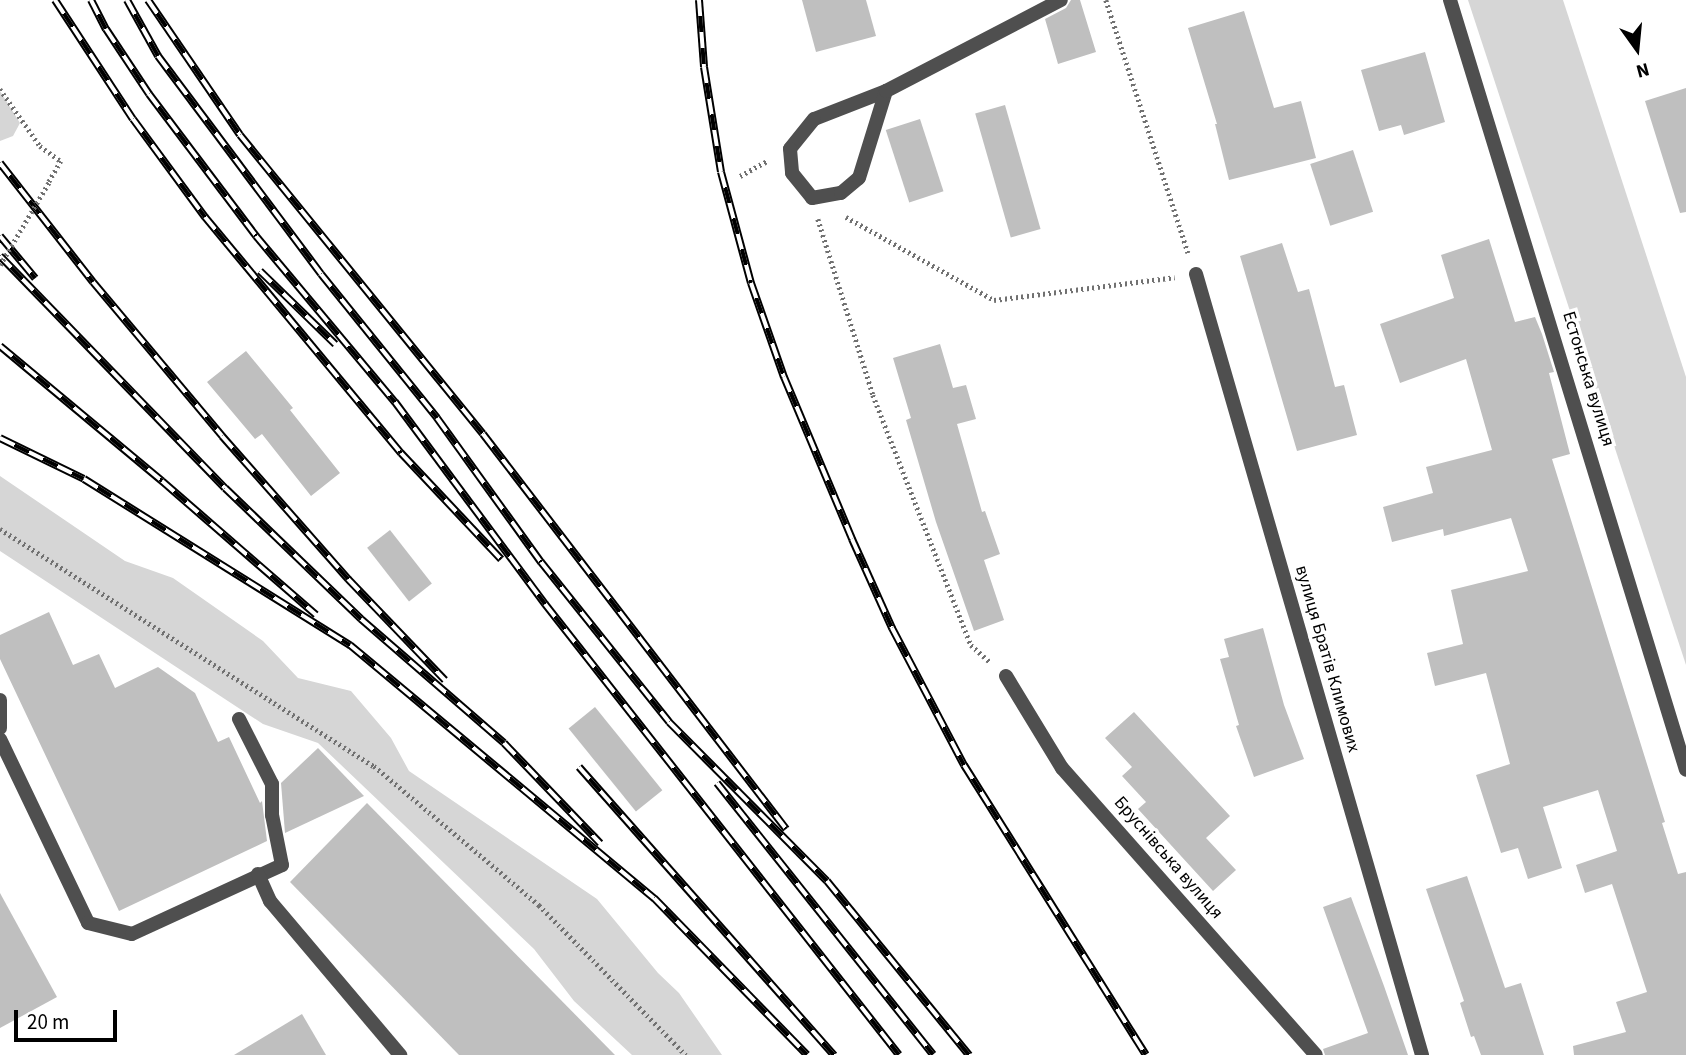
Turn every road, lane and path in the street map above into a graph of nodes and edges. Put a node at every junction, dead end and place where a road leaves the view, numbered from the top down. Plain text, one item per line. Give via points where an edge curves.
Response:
1 (1061, 0) edge
2 (1106, 0) edge
3 (1450, 0) edge
4 (0, 89) edge
5 (886, 91) junction
6 (812, 198) junction
7 (0, 265) edge
8 (1196, 274) junction
9 (0, 529) edge
10 (1006, 676) joint
11 (0, 700) edge
12 (239, 719) dead end
13 (0, 728) edge
14 (0, 739) edge
15 (1686, 770) edge
16 (258, 874) junction
17 (400, 1055) edge
18 (686, 1055) edge
19 (1316, 1055) edge
20 (1422, 1055) edge

1 - 5 street
2 - 8 path
3 - 15 street, Естонська вулиця
4 - 7 path, bridge via 40,146 61,161
5 - 6 street via 859,178 841,193
5 - 6 street via 814,120 790,149 792,173
6 - 8 path via 995,300
6 - 10 path via 873,395 971,645
8 - 20 street, вулиця Братів Климових
9 - 18 path via 374,766 539,905
10 - 19 street, Бруснівська вулиця via 1062,768
11 - 13 street
12 - 16 street via 272,784 272,815 282,865
14 - 16 street via 88,923 132,934
16 - 17 street via 270,901

